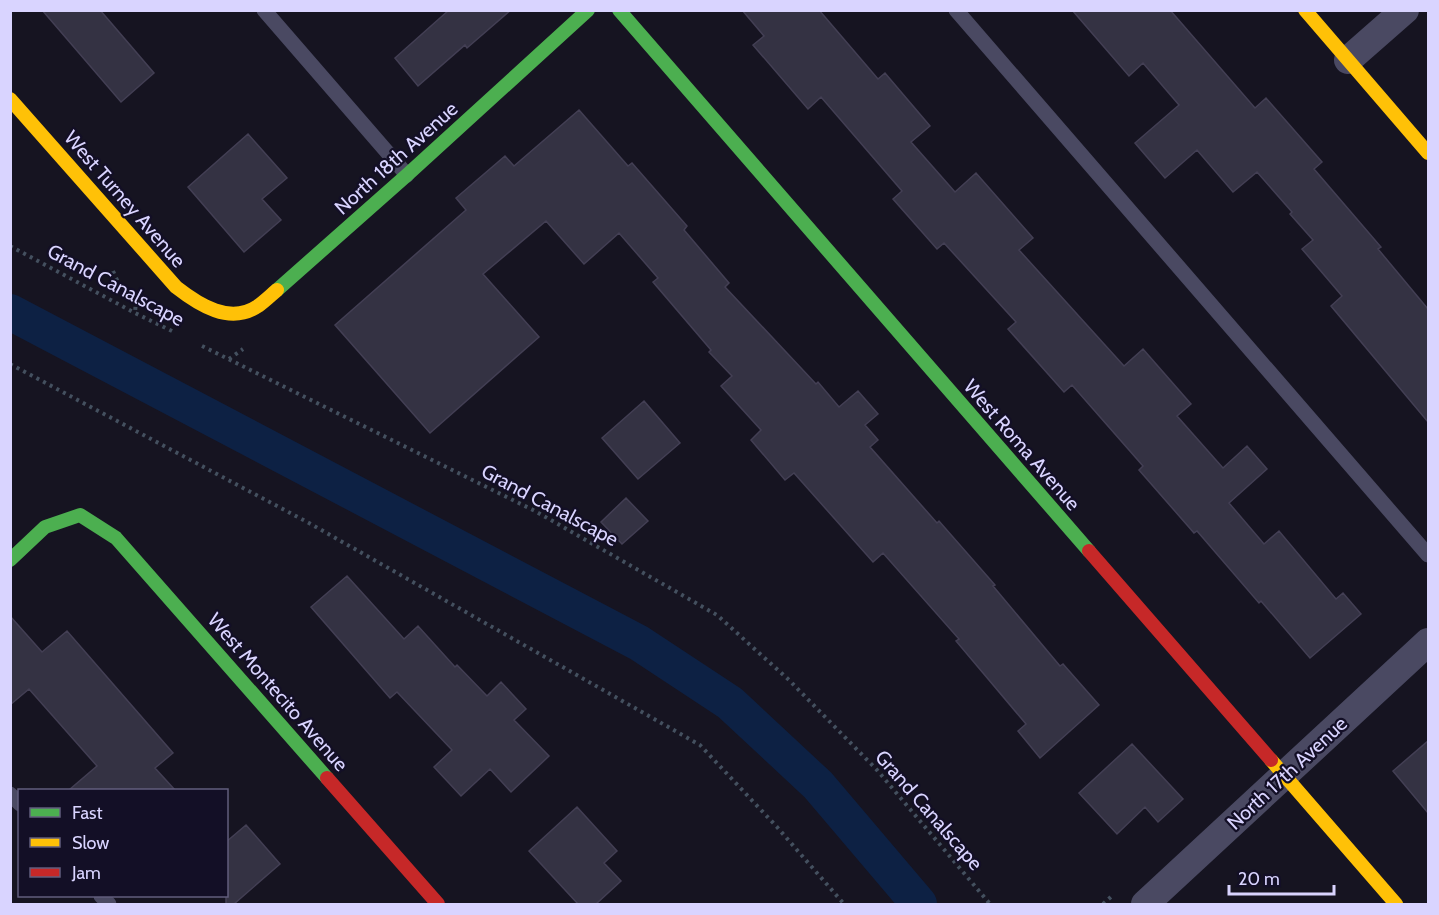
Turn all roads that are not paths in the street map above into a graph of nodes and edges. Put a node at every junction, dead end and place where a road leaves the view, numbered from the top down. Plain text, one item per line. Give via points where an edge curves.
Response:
1 (264, 10) edge
2 (588, 10) edge
3 (619, 10) edge
4 (956, 10) edge
5 (1305, 10) edge
6 (1405, 10) edge
7 (1348, 60) junction
8 (10, 99) edge
9 (1428, 153) edge
10 (407, 175) junction
11 (219, 314) joint
12 (1428, 555) edge
13 (10, 560) edge
14 (1428, 642) edge
15 (1283, 775) junction
16 (438, 904) edge
17 (1145, 904) edge
18 (1396, 904) edge

1 - 10 lane
2 - 10 street, North 18th Avenue
3 - 15 street, West Roma Avenue
4 - 12 lane
5 - 7 street
6 - 7 street
7 - 9 street
8 - 11 street, West Turney Avenue via 176,286
10 - 11 street, North 18th Avenue via 258,306 242,313
13 - 16 street, West Montecito Avenue via 45,527 80,515 116,538
14 - 15 street, North 17th Avenue
15 - 17 street, North 17th Avenue
15 - 18 street, West Roma Avenue

